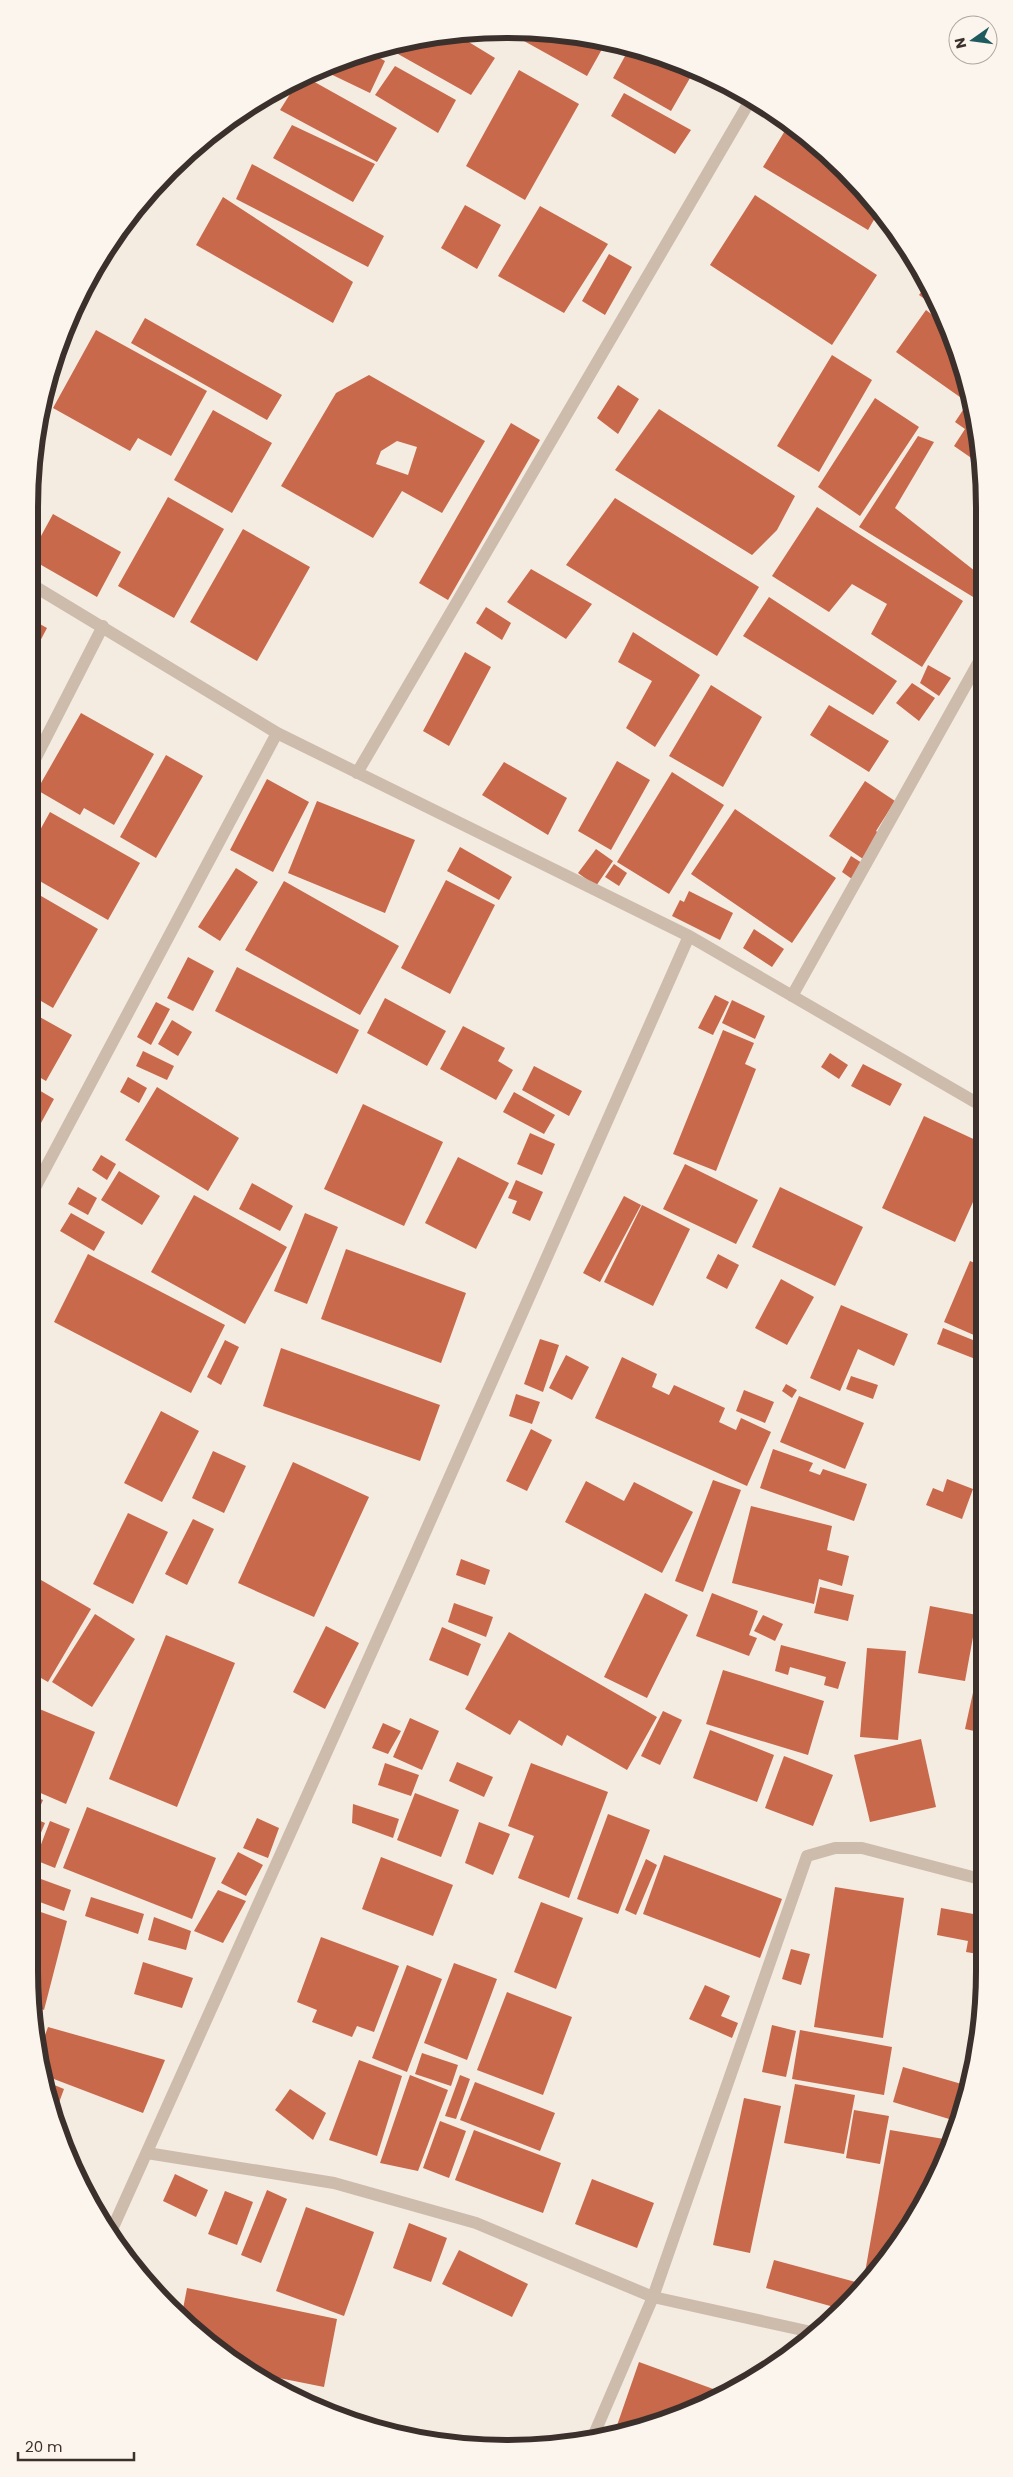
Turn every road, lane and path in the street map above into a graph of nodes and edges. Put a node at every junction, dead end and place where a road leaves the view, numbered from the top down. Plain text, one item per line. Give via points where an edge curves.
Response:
1 (748, 104) edge
2 (38, 588) edge
3 (103, 626) junction
4 (976, 667) edge
5 (277, 733) junction
6 (38, 753) edge
7 (358, 773) junction
8 (689, 936) junction
9 (792, 996) junction
10 (976, 1103) edge
11 (38, 1182) edge
12 (976, 1878) edge
13 (147, 2153) junction
14 (114, 2226) edge
15 (653, 2297) junction
16 (807, 2331) edge
17 (596, 2430) edge

1 - 7 street
2 - 3 street
3 - 5 street
3 - 6 street
4 - 9 street
5 - 7 street
5 - 11 street
7 - 8 street
8 - 9 street
8 - 13 street
9 - 10 street
12 - 15 street via 862,1848 835,1848 808,1856
13 - 14 street
13 - 15 street via 334,2183 476,2223
15 - 16 street
15 - 17 street

